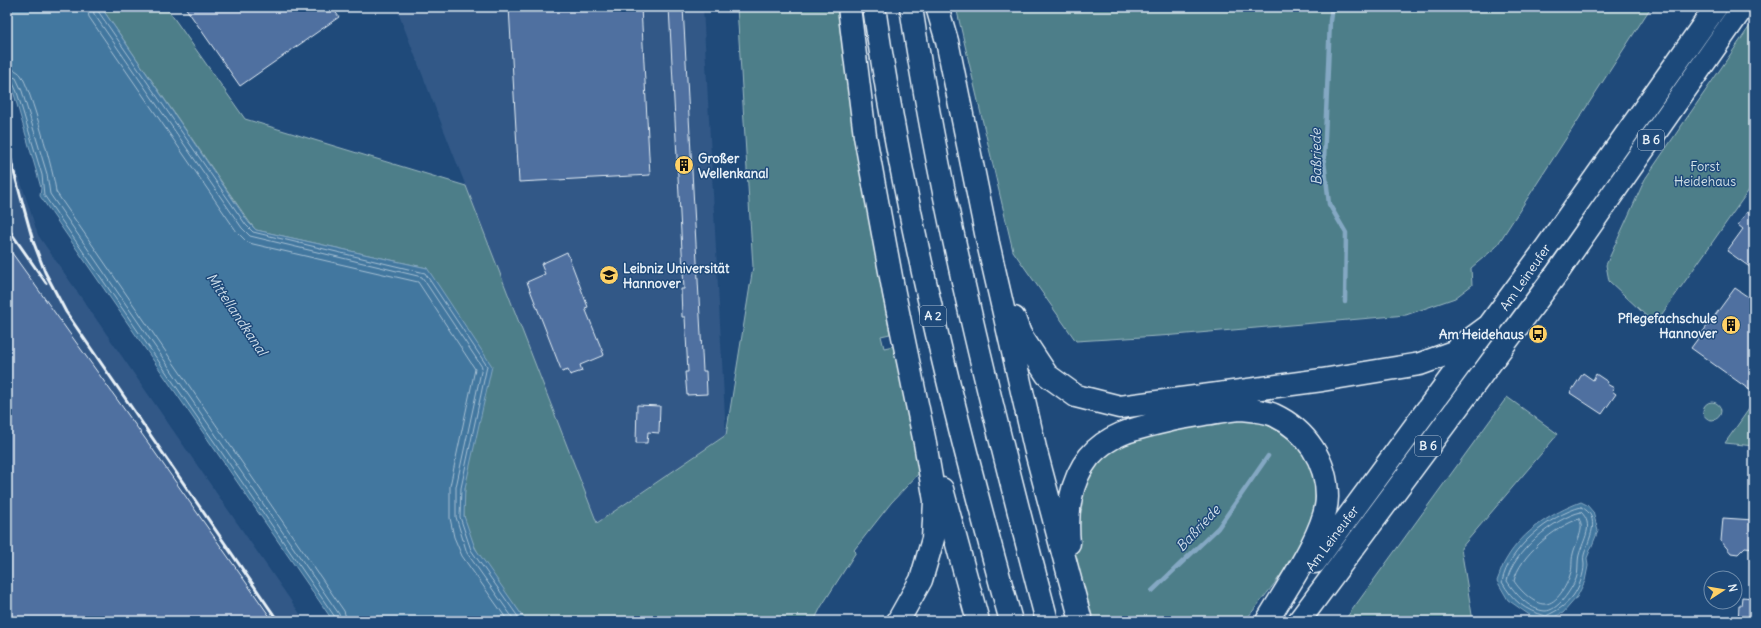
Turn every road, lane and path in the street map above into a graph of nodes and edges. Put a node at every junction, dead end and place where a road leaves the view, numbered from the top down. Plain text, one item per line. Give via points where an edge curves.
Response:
1 (849, 7) edge
2 (874, 7) edge
3 (911, 7) edge
4 (937, 7) edge
5 (1716, 7) edge
6 (1743, 7) edge
7 (988, 243) junction
8 (1491, 324) junction
9 (914, 385) junction
10 (898, 621) edge
11 (978, 621) edge
12 (1011, 621) edge
13 (1047, 621) edge
14 (1082, 621) edge
15 (1267, 621) edge
16 (1271, 621) edge
17 (1299, 621) edge

1 - 9 main road via 865,136
2 - 12 main road, A 2 via 899,153 926,284 974,486
3 - 13 main road via 933,135 961,273 1009,476
4 - 7 main road via 947,41
5 - 8 main road, Am Leineufer / B 6
6 - 17 main road, Am Leineufer / B 6 via 1558,272
7 - 8 main road via 1020,334 1047,375 1076,396 1120,407 1420,364 1453,352
7 - 14 main road via 1035,448
8 - 16 main road, Am Leineufer / B 6
9 - 10 main road via 935,502 933,539 921,580
9 - 11 main road
14 - 15 main road via 1068,533 1069,503 1078,475 1089,457 1116,435 1134,429 1179,418 1240,409 1273,414 1291,425 1307,439 1325,478 1327,497 1318,534

